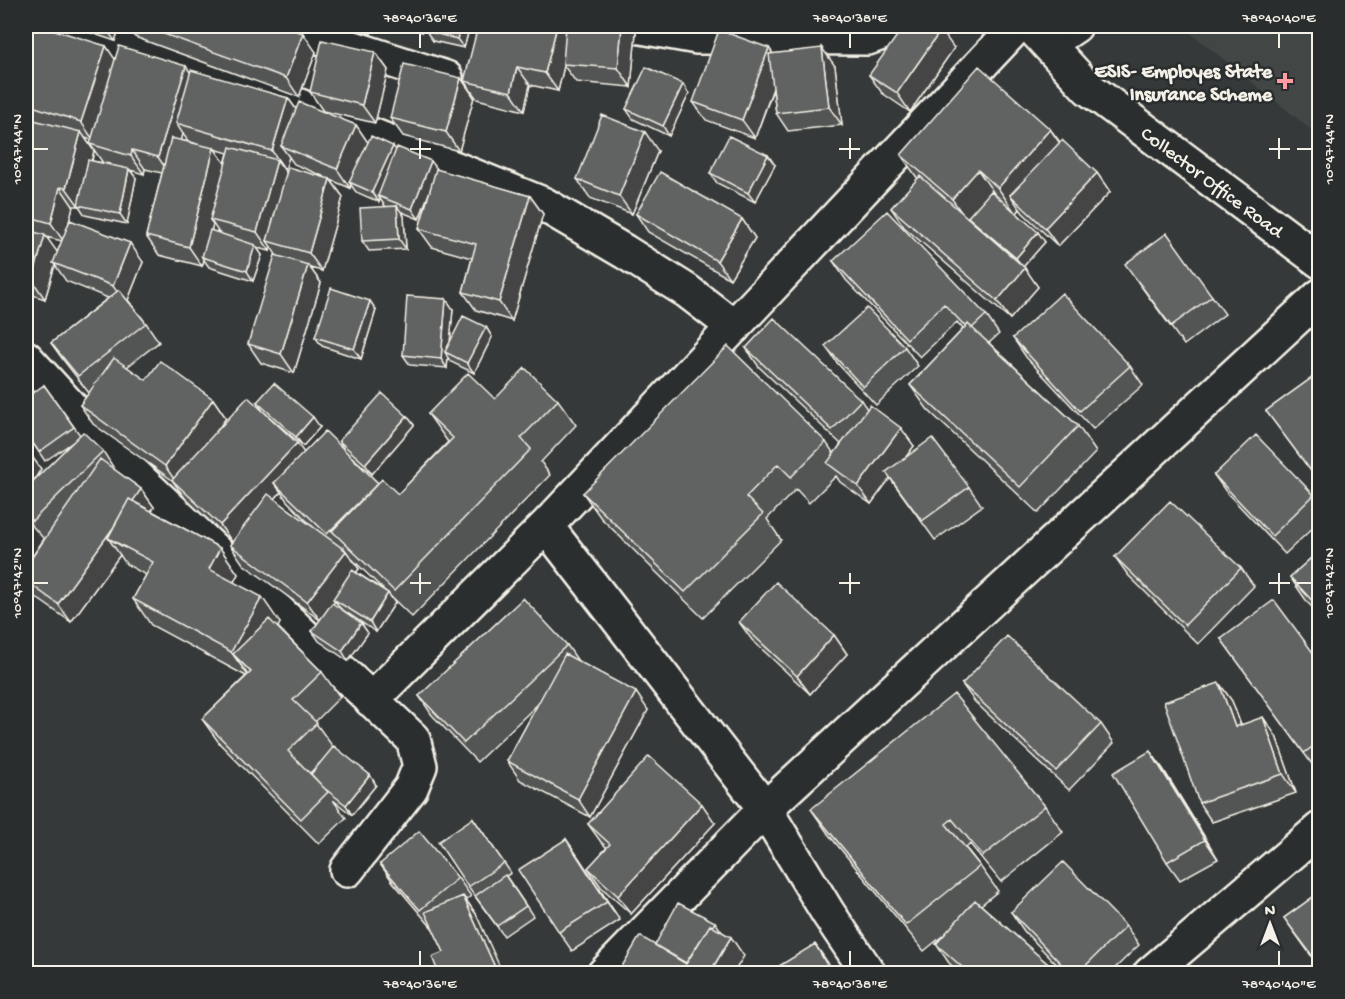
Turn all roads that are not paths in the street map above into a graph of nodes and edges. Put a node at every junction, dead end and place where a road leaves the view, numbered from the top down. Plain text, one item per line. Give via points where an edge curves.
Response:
1 (42, 26) edge
2 (285, 26) edge
3 (636, 26) edge
4 (894, 26) edge
5 (1017, 26) edge
6 (1075, 26) edge
7 (1040, 35) edge
8 (446, 78) edge
9 (1320, 261) edge
10 (1320, 296) edge
11 (734, 327) junction
12 (26, 358) edge
13 (546, 526) junction
14 (371, 700) junction
15 (765, 808) junction
16 (1320, 830) edge
17 (347, 870) dead end
18 (604, 974) edge
19 (869, 974) edge
20 (1150, 974) edge

1 - 11 street via 260,90 543,204 687,291
2 - 8 street
3 - 4 street via 697,37 868,38
5 - 11 street
6 - 7 street
7 - 9 street, Collector Office Road via 1088,88
10 - 15 street
11 - 13 street
12 - 14 street via 118,459
13 - 14 street
13 - 15 street
14 - 17 street via 413,739 420,766 411,788
15 - 18 street
15 - 19 street
16 - 20 street

